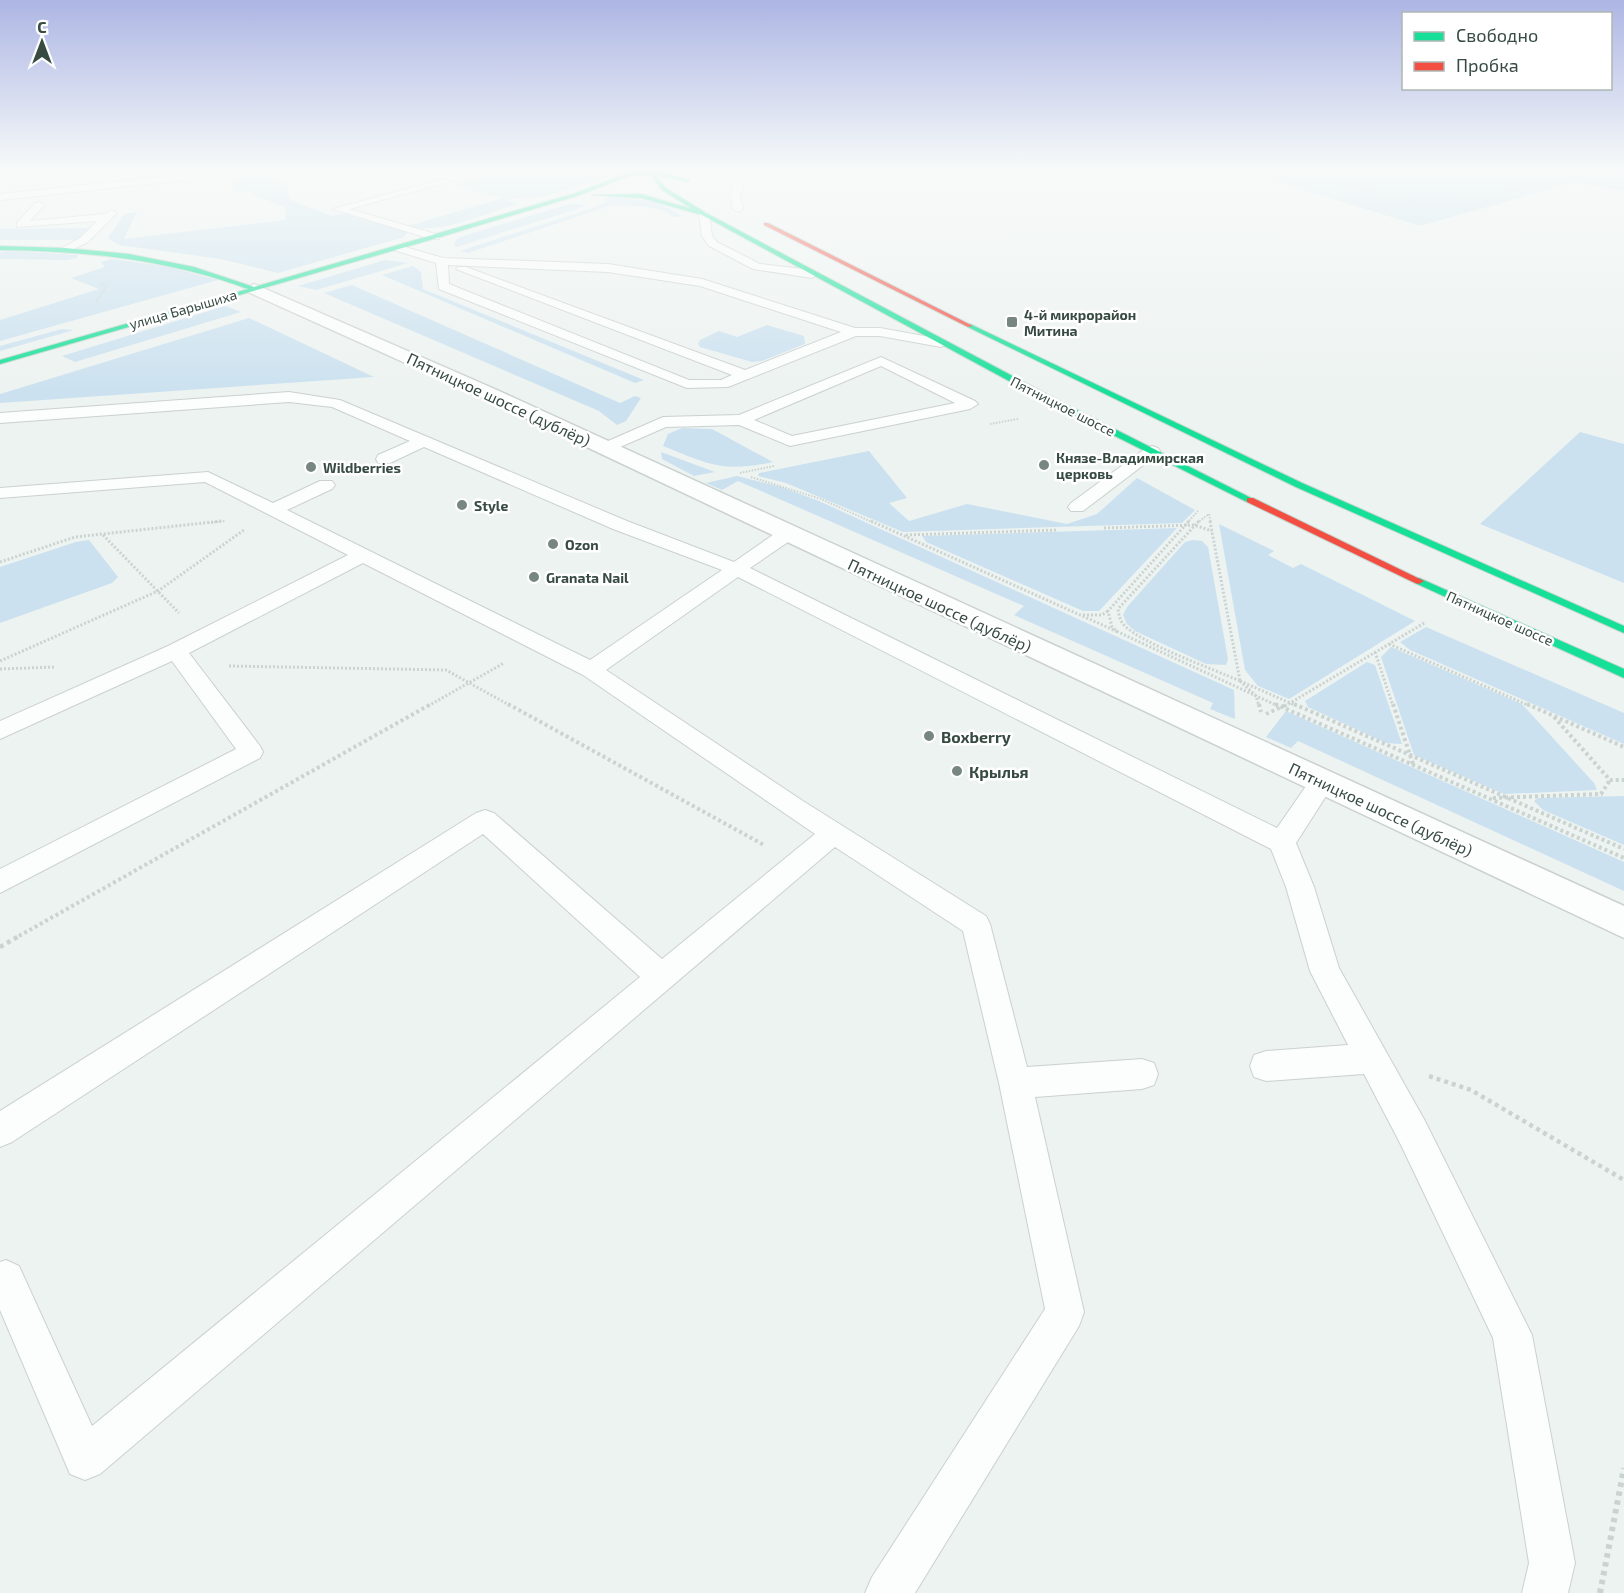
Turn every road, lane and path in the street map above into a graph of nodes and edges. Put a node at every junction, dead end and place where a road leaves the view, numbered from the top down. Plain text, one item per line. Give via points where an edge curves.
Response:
1 (76, 244) edge
2 (410, 244) edge
3 (714, 244) edge
4 (759, 244) edge
5 (808, 244) edge
6 (0, 248) edge
7 (398, 248) junction
8 (66, 250) junction
9 (727, 251) junction
10 (706, 256) dead end
11 (442, 261) junction
12 (725, 266) dead end
13 (757, 267) junction
14 (812, 274) junction
15 (94, 282) dead end
16 (254, 289) junction
17 (94, 304) dead end
18 (854, 332) junction
19 (942, 343) junction
20 (0, 362) edge
21 (744, 375) junction
22 (0, 418) edge
23 (741, 420) junction
24 (424, 441) junction
25 (605, 448) junction
26 (1152, 451) junction
27 (384, 459) dead end
28 (326, 485) dead end
29 (0, 493) edge
30 (1077, 507) dead end
31 (274, 509) junction
32 (1200, 509) dead end
33 (103, 534) junction
34 (787, 534) junction
35 (363, 555) junction
36 (0, 562) edge
37 (736, 569) junction
38 (158, 591) junction
39 (1108, 611) junction
40 (1079, 614) dead end
41 (1426, 622) dead end
42 (1624, 630) edge
43 (202, 638) junction
44 (538, 643) junction
45 (1389, 644) junction
46 (1375, 652) junction
47 (181, 658) junction
48 (0, 660) edge
49 (591, 670) junction
50 (1624, 674) edge
51 (1239, 680) junction
52 (470, 682) junction
53 (1256, 696) junction
54 (1290, 703) junction
55 (1283, 707) junction
56 (1551, 715) junction
57 (0, 731) edge
58 (1624, 747) edge
59 (1410, 755) junction
60 (1413, 764) junction
61 (1610, 780) junction
62 (1624, 780) edge
63 (1322, 782) junction
64 (1489, 798) junction
65 (1507, 798) junction
66 (833, 834) junction
67 (1282, 842) junction
68 (1624, 849) edge
69 (1624, 858) edge
70 (798, 864) junction
71 (0, 882) edge
72 (1624, 923) edge
73 (0, 947) edge
74 (662, 977) junction
75 (1374, 1059) junction
76 (1266, 1066) dead end
77 (1142, 1074) dead end
78 (1015, 1083) junction
79 (0, 1130) edge
80 (1624, 1180) edge
81 (6, 1279) dead end
82 (1624, 1468) edge
83 (888, 1593) edge
84 (1545, 1593) edge
85 (1600, 1593) edge

1 - 8 lane
2 - 7 main road, улица Барышиха
3 - 9 lane
4 - 14 main road, Пятницкое шоссе
5 - 42 main road, Пятницкое шоссе via 1342,507
6 - 8 main road
7 - 11 lane
7 - 16 main road, улица Барышиха
8 - 16 main road via 188,265
9 - 10 lane
9 - 13 lane
11 - 18 lane via 608,268 702,283
11 - 21 lane
11 - 21 lane via 443,286 687,384 723,384
12 - 13 lane
13 - 14 lane
14 - 19 main road, Пятницкое шоссе
15 - 17 path via 106,287
16 - 20 main road, улица Барышиха
16 - 25 street, Пятницкое шоссе (дублёр)
18 - 19 lane via 880,332
18 - 21 lane
19 - 26 main road, Пятницкое шоссе
22 - 24 lane via 289,397 335,403
23 - 23 lane via 881,361 970,404 790,441
23 - 25 lane via 663,422
24 - 27 lane
24 - 37 lane via 620,525
25 - 34 street, Пятницкое шоссе (дублёр)
26 - 30 lane
26 - 50 main road, Пятницкое шоссе via 1336,543
28 - 31 lane
29 - 31 lane via 208,477
31 - 33 path via 219,523
31 - 35 lane
31 - 38 path
32 - 39 path
33 - 36 path via 75,537
33 - 38 path
34 - 37 lane
34 - 63 street, Пятницкое шоссе (дублёр)
35 - 43 lane
35 - 44 lane
37 - 49 lane
37 - 67 lane
38 - 43 path
38 - 48 path
39 - 40 path via 1102,615
39 - 53 path via 1112,627 1118,632
41 - 45 path
43 - 47 lane
44 - 49 lane
44 - 52 path
45 - 46 path
45 - 56 path
46 - 54 path
46 - 59 path
47 - 52 path via 446,669
47 - 57 lane
47 - 71 lane via 251,752
49 - 66 lane
51 - 51 path via 1140,637 1118,615 1118,609 1194,525 1209,514
51 - 53 path
51 - 54 path
52 - 70 path
52 - 73 path
53 - 55 path
53 - 55 path via 1262,716
54 - 55 path
54 - 59 path
55 - 60 path
56 - 58 path
56 - 61 path
59 - 60 path
59 - 65 path
60 - 64 path
61 - 62 path
61 - 65 path via 1600,794
63 - 67 lane
63 - 72 street, Пятницкое шоссе (дублёр)
64 - 65 path
64 - 69 path
65 - 68 path
66 - 70 lane
66 - 78 lane via 976,924
67 - 75 lane via 1325,971
70 - 74 lane
74 - 79 lane via 485,820
74 - 81 lane via 85,1459
75 - 76 lane
75 - 80 path via 1471,1090
75 - 84 lane via 1512,1335 1552,1563
77 - 78 lane
78 - 83 lane via 1065,1312
82 - 85 path

